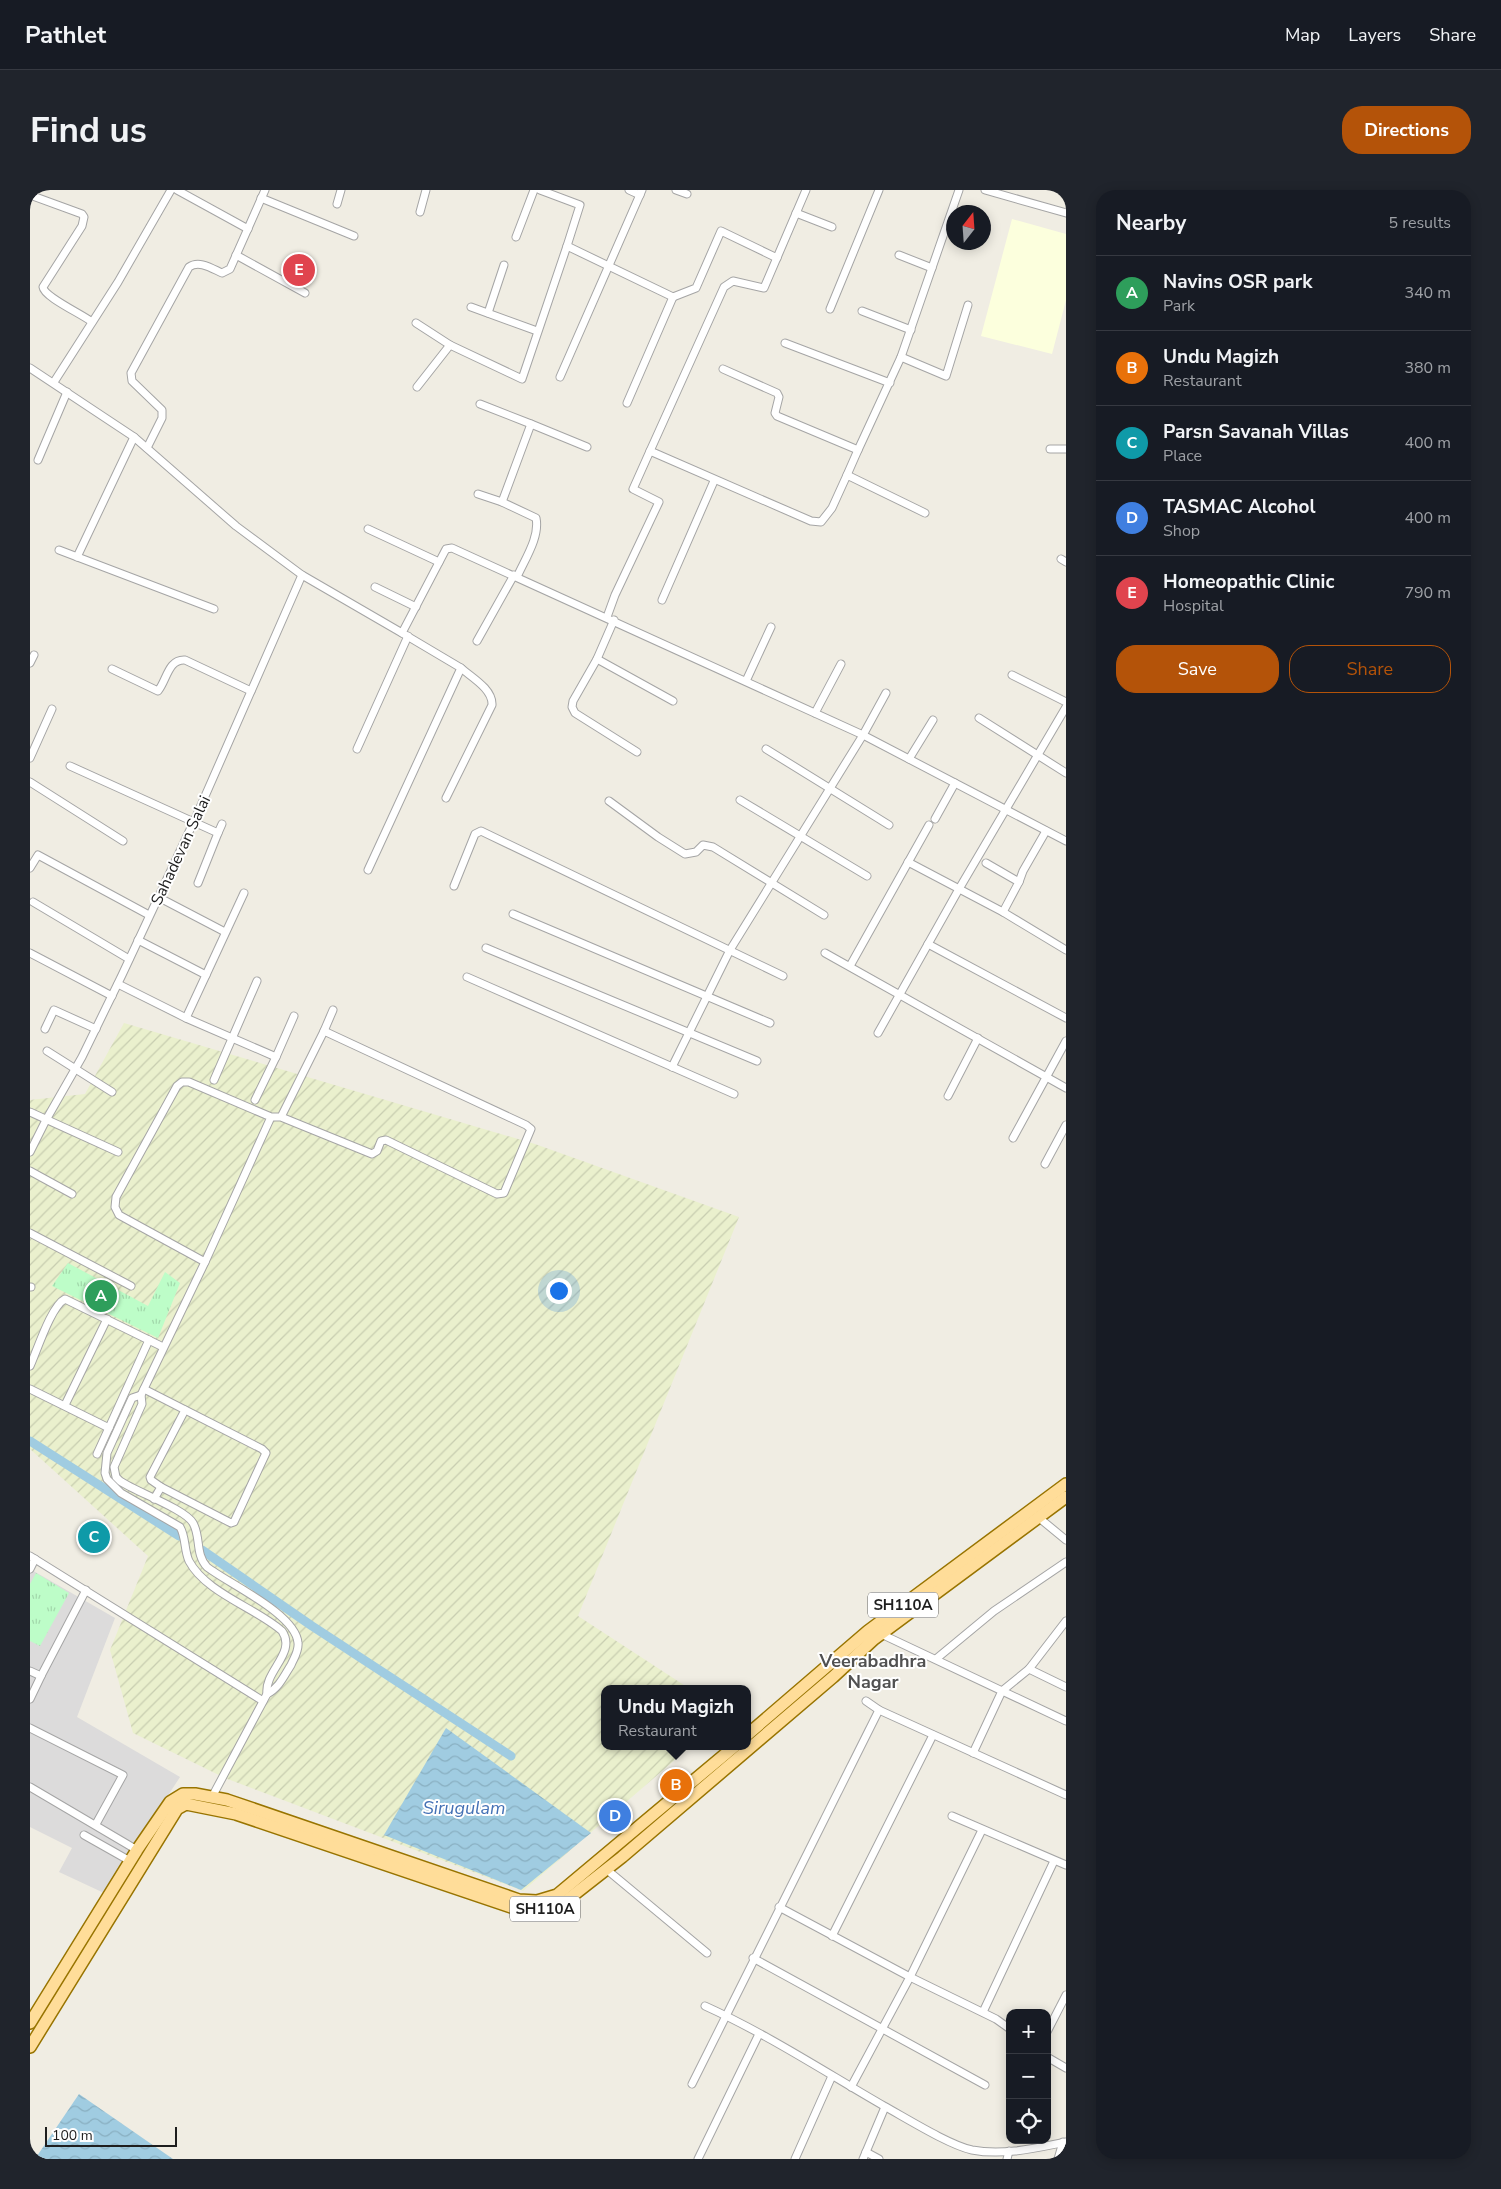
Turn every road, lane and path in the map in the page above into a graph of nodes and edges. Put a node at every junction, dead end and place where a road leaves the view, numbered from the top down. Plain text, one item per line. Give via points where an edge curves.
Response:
1 (171, 190) edge
2 (177, 190) edge
3 (265, 190) edge
4 (341, 190) edge
5 (426, 190) edge
6 (534, 190) edge
7 (540, 190) edge
8 (629, 190) edge
9 (676, 190) edge
10 (806, 190) edge
11 (879, 190) edge
12 (959, 190) edge
13 (985, 190) edge
14 (641, 192) edge
15 (687, 194) dead end
16 (30, 195) edge
17 (261, 198) junction
18 (337, 204) dead end
19 (420, 212) dead end
20 (796, 212) junction
21 (1066, 213) edge
22 (832, 227) dead end
23 (248, 229) junction
24 (354, 236) dead end
25 (516, 237) dead end
26 (567, 246) junction
27 (236, 255) junction
28 (899, 255) dead end
29 (776, 258) junction
30 (504, 265) dead end
31 (608, 265) junction
32 (932, 268) junction
33 (304, 293) dead end
34 (674, 297) junction
35 (968, 305) dead end
36 (471, 307) dead end
37 (830, 309) dead end
38 (862, 311) dead end
39 (488, 313) junction
40 (92, 322) junction
41 (416, 323) dead end
42 (911, 330) junction
43 (537, 331) junction
44 (784, 343) dead end
45 (450, 345) junction
46 (901, 357) junction
47 (30, 368) edge
48 (723, 369) dead end
49 (560, 378) dead end
50 (54, 382) junction
51 (890, 383) junction
52 (417, 387) dead end
53 (67, 392) junction
54 (627, 403) dead end
55 (480, 404) dead end
56 (531, 424) junction
57 (134, 437) junction
58 (587, 447) dead end
59 (147, 448) junction
60 (1050, 449) dead end
61 (1066, 449) edge
62 (858, 450) junction
63 (650, 451) junction
64 (38, 460) dead end
65 (847, 475) junction
66 (714, 480) junction
67 (478, 494) dead end
68 (502, 502) junction
69 (925, 512) dead end
70 (368, 528) dead end
71 (59, 550) dead end
72 (78, 558) junction
73 (439, 562) junction
74 (302, 575) junction
75 (516, 576) junction
76 (375, 587) dead end
77 (662, 600) dead end
78 (416, 607) junction
79 (214, 609) dead end
80 (610, 619) junction
81 (771, 627) dead end
82 (405, 634) junction
83 (478, 641) dead end
84 (34, 655) dead end
85 (597, 659) junction
86 (30, 663) edge
87 (841, 664) dead end
88 (461, 668) junction
89 (112, 669) dead end
90 (1012, 675) dead end
91 (746, 681) junction
92 (251, 691) junction
93 (886, 693) dead end
94 (673, 701) dead end
95 (1066, 702) edge
96 (1066, 707) edge
97 (52, 709) dead end
98 (815, 713) junction
99 (979, 718) dead end
100 (933, 720) dead end
101 (863, 735) junction
102 (357, 749) dead end
103 (766, 749) dead end
104 (638, 752) dead end
105 (1037, 756) junction
106 (30, 758) edge
107 (909, 759) junction
108 (70, 766) dead end
109 (1066, 773) edge
110 (30, 782) edge
111 (955, 783) junction
112 (830, 789) junction
113 (446, 798) dead end
114 (740, 800) dead end
115 (609, 801) dead end
116 (1006, 810) junction
117 (935, 818) dead end
118 (193, 823) junction
119 (222, 824) dead end
120 (889, 825) dead end
121 (929, 825) dead end
122 (1046, 831) junction
123 (218, 833) junction
124 (801, 837) junction
125 (123, 841) dead end
126 (1066, 841) edge
127 (908, 862) junction
128 (986, 863) dead end
129 (30, 868) edge
130 (368, 870) dead end
131 (867, 876) dead end
132 (1019, 882) junction
133 (198, 883) dead end
134 (772, 884) junction
135 (454, 886) dead end
136 (959, 889) junction
137 (244, 893) dead end
138 (158, 897) junction
139 (34, 902) dead end
140 (1003, 912) junction
141 (514, 914) dead end
142 (149, 915) junction
143 (824, 915) dead end
144 (225, 932) junction
145 (138, 940) junction
146 (928, 944) junction
147 (486, 948) dead end
148 (730, 950) junction
149 (1066, 950) edge
150 (30, 953) edge
151 (825, 953) dead end
152 (129, 959) junction
153 (850, 966) junction
154 (206, 975) junction
155 (783, 976) dead end
156 (467, 977) dead end
157 (257, 981) dead end
158 (118, 984) junction
159 (900, 994) junction
160 (112, 996) junction
161 (706, 996) junction
162 (333, 1010) dead end
163 (294, 1016) dead end
164 (186, 1018) junction
165 (1066, 1018) edge
166 (770, 1023) dead end
167 (44, 1029) dead end
168 (96, 1029) junction
169 (324, 1030) junction
170 (689, 1033) junction
171 (878, 1033) dead end
172 (978, 1038) junction
173 (233, 1039) junction
174 (1066, 1042) edge
175 (47, 1051) dead end
176 (276, 1058) junction
177 (757, 1060) dead end
178 (672, 1067) junction
179 (76, 1070) junction
180 (1047, 1077) junction
181 (214, 1080) dead end
182 (1066, 1088) edge
183 (112, 1092) dead end
184 (734, 1094) dead end
185 (948, 1096) dead end
186 (255, 1100) dead end
187 (30, 1112) edge
188 (271, 1117) junction
189 (281, 1117) junction
190 (46, 1120) junction
191 (1066, 1125) edge
192 (1013, 1138) dead end
193 (30, 1152) edge
194 (118, 1152) dead end
195 (1044, 1164) dead end
196 (30, 1171) edge
197 (72, 1194) dead end
198 (30, 1233) edge
199 (205, 1262) junction
200 (131, 1286) dead end
201 (106, 1319) junction
202 (149, 1340) junction
203 (163, 1347) junction
204 (30, 1366) edge
205 (30, 1389) edge
206 (142, 1392) junction
207 (65, 1405) junction
208 (185, 1410) junction
209 (120, 1422) junction
210 (130, 1426) junction
211 (110, 1428) junction
212 (97, 1454) dead end
213 (114, 1467) junction
214 (104, 1468) junction
215 (123, 1483) junction
216 (1066, 1484) edge
217 (161, 1486) junction
218 (119, 1490) junction
219 (1066, 1497) edge
220 (154, 1500) junction
221 (1038, 1517) junction
222 (189, 1518) junction
223 (180, 1527) junction
224 (1012, 1529) junction
225 (1066, 1540) edge
226 (33, 1558) edge
227 (1066, 1562) edge
228 (207, 1567) junction
229 (30, 1569) edge
230 (200, 1574) junction
231 (86, 1590) junction
232 (279, 1615) junction
233 (1066, 1621) edge
234 (272, 1624) junction
235 (877, 1631) junction
236 (286, 1648) junction
237 (297, 1651) junction
238 (936, 1659) junction
239 (1029, 1669) junction
240 (30, 1671) edge
241 (41, 1676) junction
242 (1066, 1687) edge
243 (1002, 1692) junction
244 (267, 1694) junction
245 (30, 1700) edge
246 (866, 1701) dead end
247 (262, 1702) junction
248 (879, 1710) junction
249 (1066, 1721) edge
250 (30, 1728) edge
251 (751, 1732) edge
252 (933, 1735) junction
253 (751, 1747) edge
254 (730, 1750) edge
255 (748, 1750) edge
256 (973, 1753) junction
257 (30, 1787) edge
258 (1066, 1795) edge
259 (212, 1798) junction
260 (952, 1816) dead end
261 (96, 1824) junction
262 (982, 1830) junction
263 (84, 1835) dead end
264 (138, 1850) junction
265 (130, 1861) junction
266 (1054, 1861) junction
267 (1066, 1866) edge
268 (606, 1870) junction
269 (779, 1907) junction
270 (832, 1936) junction
271 (707, 1953) dead end
272 (753, 1958) junction
273 (910, 1978) junction
274 (1066, 1995) edge
275 (706, 2006) dead end
276 (983, 2012) junction
277 (726, 2015) junction
278 (30, 2022) edge
279 (1051, 2024) edge
280 (1006, 2026) edge
281 (882, 2030) junction
282 (759, 2034) junction
283 (30, 2047) edge
284 (1051, 2060) edge
285 (1066, 2068) edge
286 (832, 2076) junction
287 (692, 2084) dead end
288 (985, 2085) dead end
289 (851, 2088) junction
290 (885, 2107) junction
291 (1064, 2142) edge
292 (1009, 2151) junction
293 (864, 2155) edge
294 (698, 2159) edge
295 (795, 2159) edge
296 (879, 2159) edge
297 (1007, 2159) edge
298 (1058, 2159) edge

1 - 40 street
2 - 23 street
3 - 17 street
4 - 18 street
5 - 19 street
6 - 25 street
7 - 26 street via 580,206
8 - 14 street
9 - 15 street
10 - 20 street
11 - 37 street
12 - 32 street
13 - 21 street
14 - 31 street
16 - 40 street via 84,217 82,226 43,291
17 - 23 street
17 - 24 street
20 - 22 street
20 - 29 street
23 - 27 street
26 - 31 street
26 - 43 street
27 - 33 street
27 - 59 street via 226,272 200,264 189,267 131,373 132,381 162,410 162,418
28 - 32 street
29 - 34 street via 721,231 696,288
29 - 63 street via 764,288 733,281 724,287
30 - 39 street
31 - 34 street
31 - 49 street
32 - 42 street
34 - 54 street
35 - 46 street via 946,376
36 - 39 street
38 - 42 street
39 - 43 street
40 - 50 street
41 - 45 street
42 - 46 street
43 - 45 street via 522,379
44 - 51 street
45 - 52 street
46 - 51 street
47 - 50 street
48 - 62 street via 777,393 777,416
50 - 53 street
51 - 62 street
53 - 57 street
53 - 64 street
55 - 56 street
56 - 58 street
56 - 68 street
57 - 59 street
57 - 72 street
59 - 74 street via 236,526
60 - 61 street
62 - 65 street
63 - 66 street
63 - 80 street via 634,489 658,502 615,594
65 - 66 street via 832,508 821,522 811,521
65 - 69 street
66 - 77 street
67 - 68 street
68 - 75 street via 536,518 538,526
70 - 73 street
71 - 72 street
72 - 79 street
73 - 75 street via 446,549 452,548
73 - 78 street
74 - 82 street
74 - 92 street, Sahadevan Salai
75 - 80 street
75 - 83 street
76 - 78 street
78 - 82 street
80 - 85 street
80 - 91 street
81 - 91 street
82 - 88 street
82 - 102 street
84 - 86 street
85 - 94 street
85 - 104 street via 573,701 575,714
87 - 98 street
88 - 113 street via 485,688 492,705
88 - 130 street
89 - 92 street via 158,691 172,664 185,660
90 - 95 street
91 - 98 street
92 - 118 street, Sahadevan Salai
93 - 101 street
96 - 105 street
97 - 106 street
98 - 101 street
99 - 105 street
100 - 107 street
101 - 107 street
101 - 112 street
103 - 112 street
105 - 109 street
105 - 116 street
107 - 111 street
108 - 118 street
110 - 125 street
111 - 116 street
111 - 117 street
112 - 120 street
112 - 124 street
114 - 124 street
115 - 134 street via 685,854 708,845
116 - 122 street
116 - 136 street
118 - 123 street
118 - 138 street, Sahadevan Salai
119 - 123 street
121 - 127 street
122 - 126 street
122 - 132 street
123 - 133 street
124 - 131 street
124 - 134 street
127 - 136 street
127 - 153 street
128 - 132 street
129 - 142 street via 38,855
132 - 140 street
134 - 143 street
134 - 148 street
135 - 148 street via 475,834 481,831
136 - 140 street
136 - 146 street
137 - 144 street
138 - 142 street, Sahadevan Salai
138 - 144 street
139 - 152 street
140 - 149 street
141 - 161 street
142 - 145 street, Sahadevan Salai
144 - 154 street
145 - 152 street, Sahadevan Salai
145 - 154 street
146 - 159 street
146 - 165 street
147 - 170 street
148 - 155 street
148 - 161 street
150 - 160 street
151 - 153 street
152 - 158 street, Sahadevan Salai
153 - 159 street
154 - 164 street
156 - 178 street
157 - 173 street
158 - 160 street, Sahadevan Salai
158 - 164 street
159 - 171 street
159 - 172 street
160 - 168 street, Sahadevan Salai
161 - 166 street
161 - 170 street
162 - 169 street
163 - 176 street
164 - 173 street
167 - 168 street via 54,1010
168 - 179 street, Sahadevan Salai
169 - 189 street
169 - 189 street via 531,1129 504,1193 497,1194 386,1140 381,1141 372,1154
170 - 177 street
170 - 178 street
172 - 180 street
172 - 185 street
173 - 176 street
173 - 181 street
174 - 180 street
175 - 179 street
176 - 186 street
178 - 184 street
179 - 183 street
179 - 190 street, Sahadevan Salai
180 - 182 street
180 - 192 street
187 - 190 street
188 - 189 street
188 - 199 street
188 - 199 street via 189,1082 182,1082 116,1197 115,1207 119,1215
190 - 193 street, Sahadevan Salai
190 - 194 street
191 - 195 street
196 - 197 street
198 - 200 street
199 - 203 street
201 - 202 street
201 - 204 street via 64,1299 59,1302
201 - 207 street
202 - 203 street
202 - 211 street
203 - 206 street
205 - 207 street
206 - 208 street
206 - 209 street via 132,1398
206 - 210 street via 142,1404
207 - 211 street
208 - 217 street via 150,1477
208 - 217 street via 266,1453 231,1523
209 - 210 street
209 - 214 street
210 - 213 street
211 - 212 street
213 - 214 street
213 - 215 street via 116,1477
214 - 218 street via 107,1479
215 - 218 street
215 - 220 street
216 - 224 main road, SH110A
217 - 220 street
218 - 223 street
219 - 221 main road, SH110A
220 - 222 street
221 - 224 main road, SH110A
221 - 225 street
222 - 223 street
222 - 228 street via 196,1530 200,1556
223 - 230 street via 188,1560
224 - 235 main road, SH110A
226 - 229 street
226 - 231 street
227 - 238 street via 994,1611
228 - 230 street
228 - 232 street
230 - 234 street
231 - 241 street
231 - 247 street
232 - 234 street
232 - 237 street via 293,1628
233 - 239 street
234 - 236 street via 286,1636
235 - 238 street
235 - 251 main road, SH110A
235 - 253 main road, SH110A via 834,1677
236 - 237 street
236 - 244 street via 266,1684
237 - 244 street via 276,1689
238 - 243 street
239 - 242 street
239 - 243 street
240 - 241 street
241 - 245 street
243 - 249 street
243 - 256 street
244 - 247 street
246 - 248 street
247 - 259 street
248 - 252 street
248 - 269 street
250 - 261 street via 123,1775
252 - 256 street
252 - 270 street
254 - 259 main road, SH110A via 558,1895 537,1901 519,1900 368,1847
255 - 268 main road, SH110A
256 - 258 street
257 - 261 street
259 - 264 main road, SH110A via 183,1794 170,1802
260 - 262 street
261 - 264 street
262 - 266 street
262 - 273 street
263 - 265 street
264 - 265 main road, SH110A
265 - 278 main road, SH110A
266 - 267 street
266 - 276 street
268 - 271 street
268 - 283 main road, SH110A via 562,1904 538,1911 517,1909 236,1814 186,1804 177,1809
269 - 270 street
269 - 272 street
270 - 273 street
272 - 277 street
272 - 281 street
273 - 276 street
273 - 281 street
274 - 279 street
275 - 277 street
276 - 280 street
277 - 282 street
277 - 287 street
281 - 288 street
281 - 289 street
282 - 286 street
282 - 294 street
284 - 285 street
286 - 289 street
286 - 295 street
289 - 290 street
290 - 292 street via 972,2150
290 - 293 street
291 - 292 street
291 - 298 street
292 - 297 street
293 - 296 street

